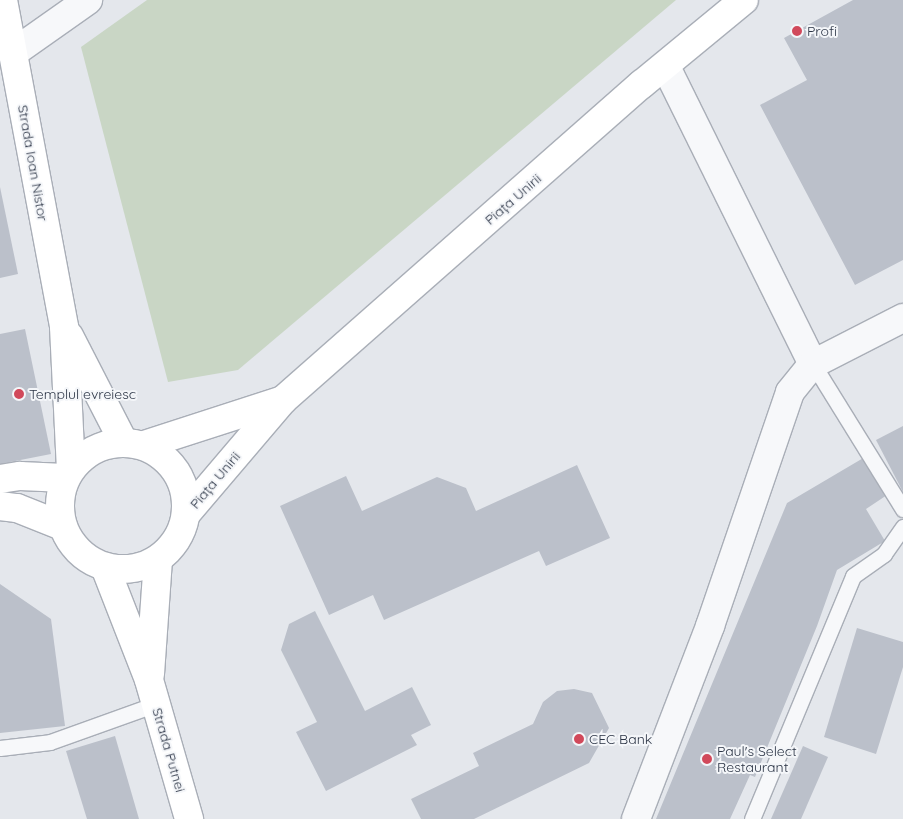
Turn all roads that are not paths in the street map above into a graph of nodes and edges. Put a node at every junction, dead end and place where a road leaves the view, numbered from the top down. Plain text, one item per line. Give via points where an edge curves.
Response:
1 (3, 0) edge
2 (88, 0) edge
3 (744, 0) edge
4 (13, 53) junction
5 (666, 67) junction
6 (903, 318) edge
7 (64, 327) junction
8 (813, 364) junction
9 (283, 400) junction
10 (134, 443) junction
11 (68, 473) junction
12 (0, 479) edge
13 (0, 506) edge
14 (903, 509) edge
15 (186, 514) junction
16 (62, 526) junction
17 (903, 527) edge
18 (158, 559) junction
19 (105, 567) junction
20 (153, 692) junction
21 (0, 748) edge
22 (189, 819) edge
23 (636, 819) edge
24 (752, 819) edge

1 - 4 main road, Strada Ioan Nistor
2 - 4 street
3 - 5 main road, Piața Unirii
4 - 7 main road, Strada Ioan Nistor
5 - 8 street
5 - 9 main road, Piața Unirii via 642,84
6 - 8 street
7 - 10 main road, Strada Ioan Nistor
7 - 11 main road, Strada Ioan Nistor
8 - 14 lane
8 - 23 street via 790,392 710,626
9 - 10 main road, Piața Unirii
9 - 15 main road, Piața Unirii
10 - 11 main road via 94,449
10 - 15 main road via 163,456 177,472 185,493
11 - 12 main road
11 - 16 main road via 59,508
13 - 16 main road via 17,508
15 - 18 main road via 172,547
16 - 19 main road via 72,546 86,558
17 - 24 lane via 884,554 853,576
18 - 19 main road via 132,568
18 - 20 main road, Strada Putnei
19 - 20 main road, Strada Putnei
20 - 21 lane via 50,742
20 - 22 main road, Strada Putnei

